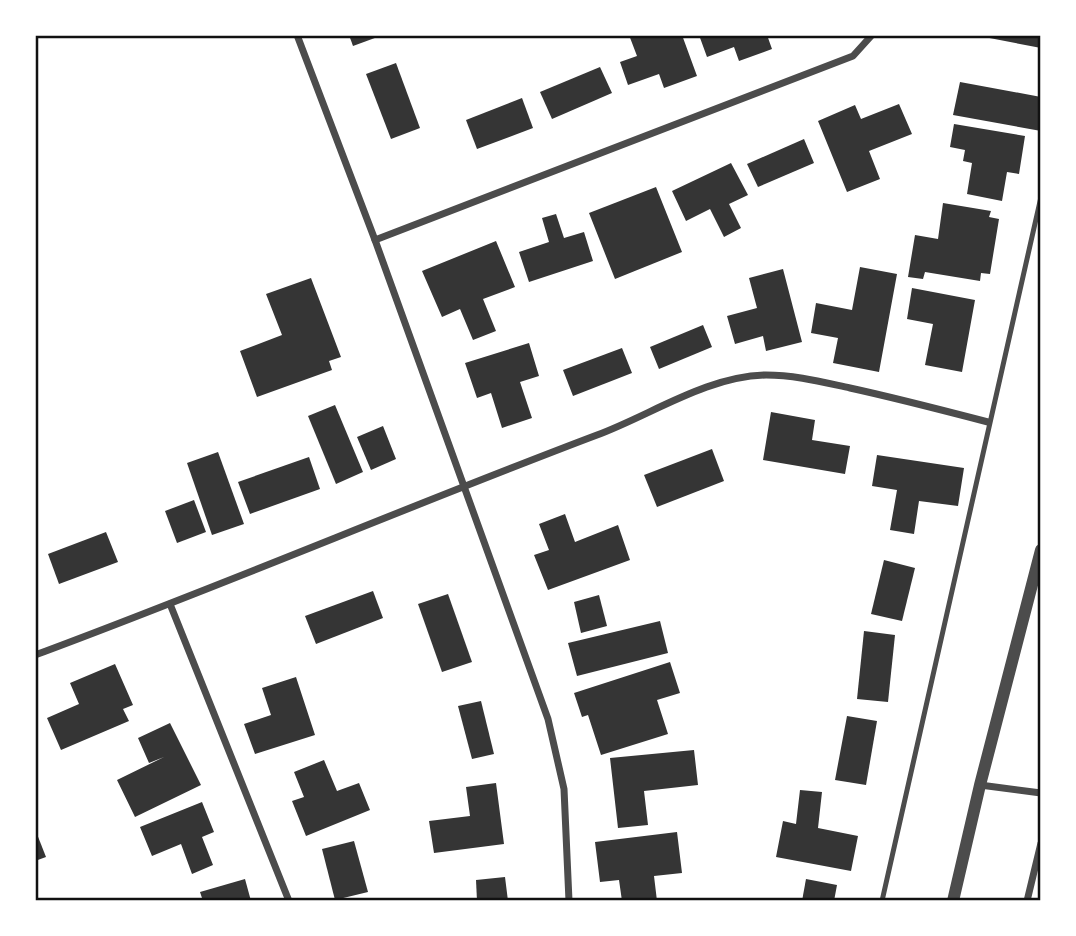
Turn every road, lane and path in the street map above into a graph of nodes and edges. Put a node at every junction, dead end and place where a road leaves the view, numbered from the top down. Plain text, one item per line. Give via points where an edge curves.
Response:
1 (297, 35) edge
2 (872, 35) edge
3 (1041, 197) edge
4 (375, 240) junction
5 (988, 422) junction
6 (463, 485) junction
7 (1041, 550) edge
8 (170, 604) junction
9 (35, 655) edge
10 (980, 785) junction
11 (1041, 793) edge
12 (1041, 843) edge
13 (289, 901) edge
14 (569, 901) edge
15 (882, 901) edge
16 (953, 901) edge
17 (1027, 901) edge

1 - 4 street
2 - 4 street via 853,56
3 - 5 lane
4 - 6 street
5 - 6 street via 814,380 765,375 699,391 602,434
5 - 15 lane
6 - 8 street
6 - 14 street via 548,719 564,789
7 - 10 street
8 - 9 street
8 - 13 street
10 - 11 street
10 - 16 street
12 - 17 street

